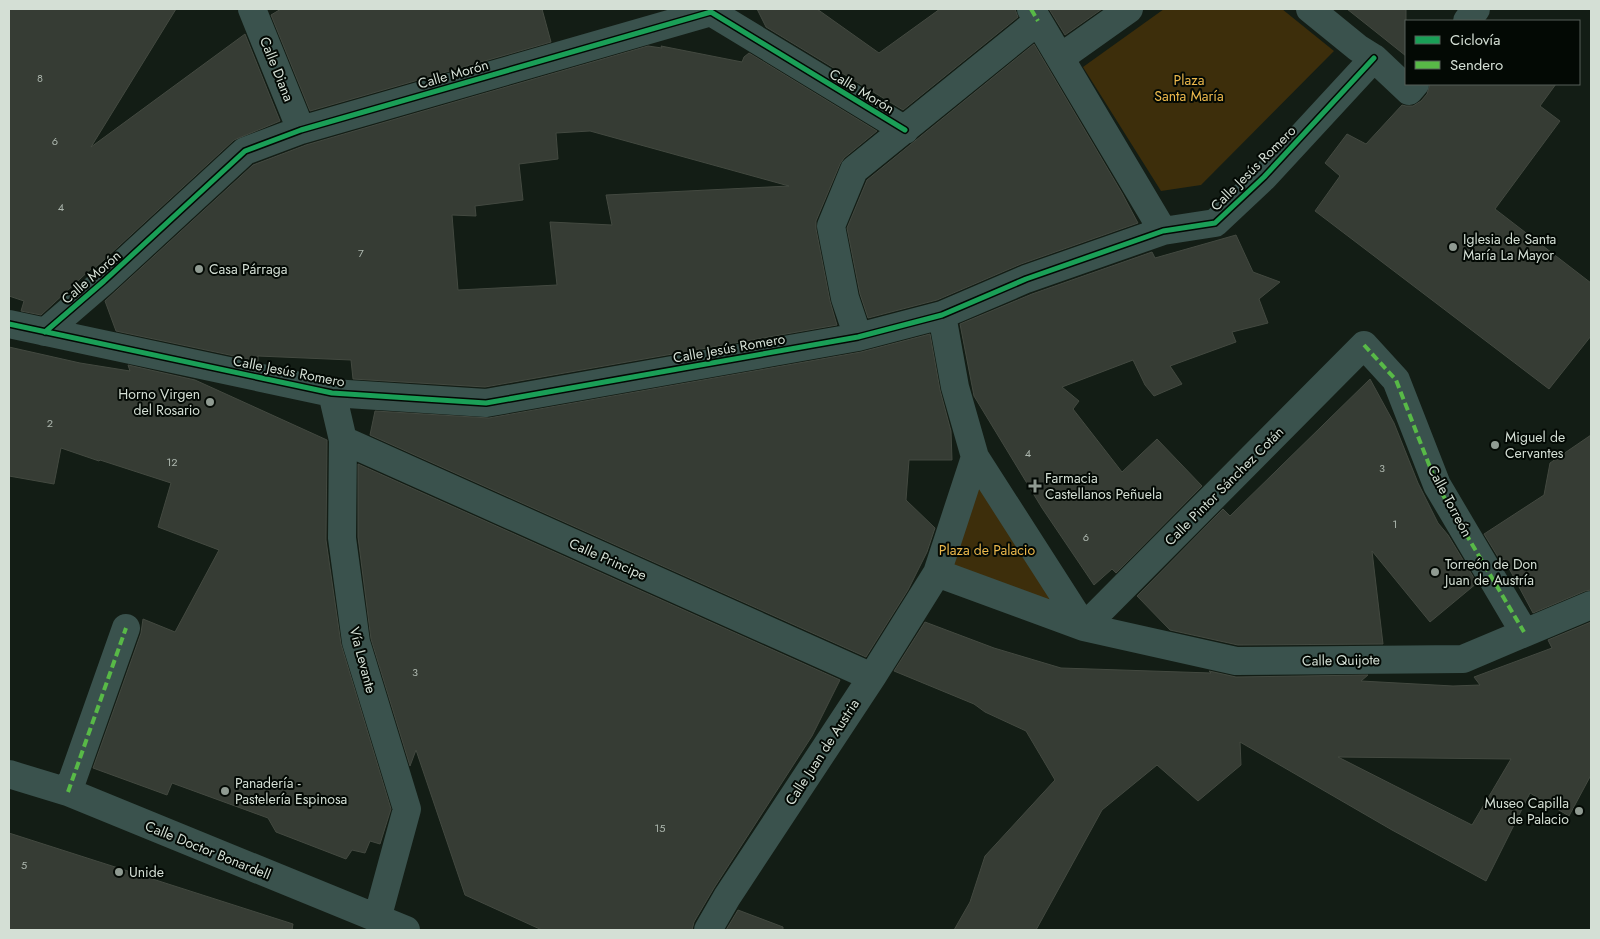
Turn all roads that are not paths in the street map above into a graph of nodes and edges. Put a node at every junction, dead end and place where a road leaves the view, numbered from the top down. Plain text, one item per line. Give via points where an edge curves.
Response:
1 (252, 9) edge
2 (1129, 9) edge
3 (1310, 9) edge
4 (1476, 9) edge
5 (711, 10) edge
6 (1035, 15) edge
7 (1468, 20) edge
8 (1060, 58) junction
9 (1374, 58) junction
10 (1405, 82) edge
11 (301, 130) junction
12 (905, 130) junction
13 (1163, 231) junction
14 (942, 315) junction
15 (9, 324) edge
16 (45, 332) junction
17 (858, 337) junction
18 (1364, 345) joint
19 (332, 393) junction
20 (343, 440) junction
21 (975, 458) junction
22 (937, 573) junction
23 (1591, 605) edge
24 (126, 628) dead end
25 (1084, 628) junction
26 (1524, 632) junction
27 (872, 677) junction
28 (9, 774) edge
29 (68, 792) junction
30 (377, 919) junction
31 (406, 930) edge
32 (708, 930) edge

1 - 11 street, Calle Diana
2 - 8 street
3 - 9 street
4 - 7 street
5 - 11 street, Calle Morón
5 - 12 street, Calle Morón
6 - 8 street
6 - 12 street
8 - 13 street
9 - 10 street
9 - 13 street, Calle Jesús Romero via 1264,177 1214,223
11 - 16 street, Calle Morón via 245,151 104,282
12 - 17 street via 854,170 831,226 845,298
13 - 14 street, Calle Jesús Romero via 1026,279
14 - 17 street, Calle Jesús Romero
14 - 21 street via 954,386
15 - 16 street, Calle Jesús Romero
16 - 19 street, Calle Jesús Romero
17 - 19 street, Calle Jesús Romero via 486,402
18 - 25 street, Calle Pintor Sánchez Cotán
18 - 26 street, Calle Torreón via 1396,380 1437,484
19 - 20 street, Vía Levante
20 - 27 street, Calle Principe
20 - 30 street, Vía Levante via 342,538 356,642 407,810
21 - 22 street
21 - 25 street
22 - 25 street
22 - 27 street, Calle Juan de Austria
23 - 26 street, Calle Quijote
24 - 29 street
25 - 26 street, Calle Quijote via 1236,661 1463,659
27 - 32 street, Calle Juan de Austria
28 - 29 street, Calle Doctor Bonardell
29 - 30 street, Calle Doctor Bonardell
30 - 31 street, Calle Doctor Bonardell

